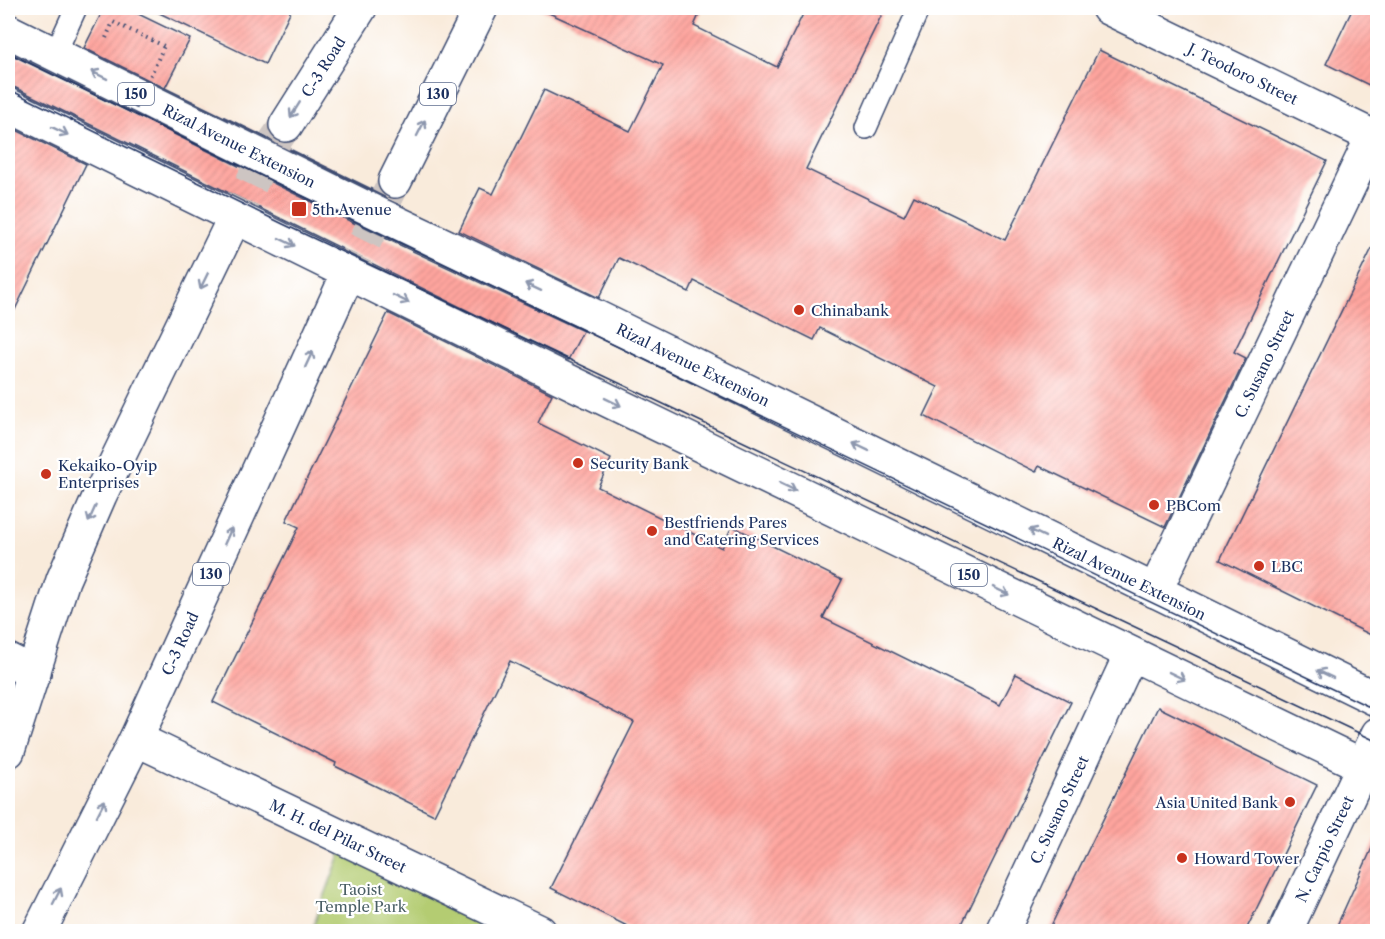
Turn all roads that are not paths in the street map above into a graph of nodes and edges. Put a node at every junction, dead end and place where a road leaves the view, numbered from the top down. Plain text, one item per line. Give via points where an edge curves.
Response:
1 (76, 8) edge
2 (360, 8) edge
3 (481, 8) edge
4 (920, 8) edge
5 (1108, 8) edge
6 (8, 30) edge
7 (55, 54) junction
8 (8, 105) edge
9 (286, 125) tunnel mouth
10 (866, 128) dead end
11 (1375, 137) edge
12 (395, 181) tunnel mouth
13 (229, 229) tunnel mouth
14 (343, 285) tunnel mouth
15 (1155, 591) junction
16 (1131, 654) junction
17 (21, 667) edge
18 (1377, 700) edge
19 (1377, 734) edge
20 (136, 739) junction
21 (8, 751) edge
22 (1370, 769) edge
23 (39, 932) edge
24 (540, 932) edge
25 (1002, 932) edge
26 (1285, 932) edge

1 - 7 lane
2 -> 9 main road, C-3 Road
12 -> 3 main road, 130
4 - 10 lane
5 - 11 main road, J. Teodoro Street
6 - 7 main road, Rizal Avenue Extension / 150
15 -> 7 main road, Rizal Avenue Extension / 150
8 -> 16 main road, 150
11 - 15 main road, C. Susano Street
13 -> 17 main road
20 -> 14 main road, C-3 Road / 130
18 -> 15 main road, Rizal Avenue Extension / 150
16 -> 22 main road, 150
16 - 25 main road, C. Susano Street
17 - 21 main road
19 - 22 main road, N. Carpio Street
23 -> 20 main road, C-3 Road / 130
20 - 24 main road, M. H. del Pilar Street
22 - 26 main road, N. Carpio Street

